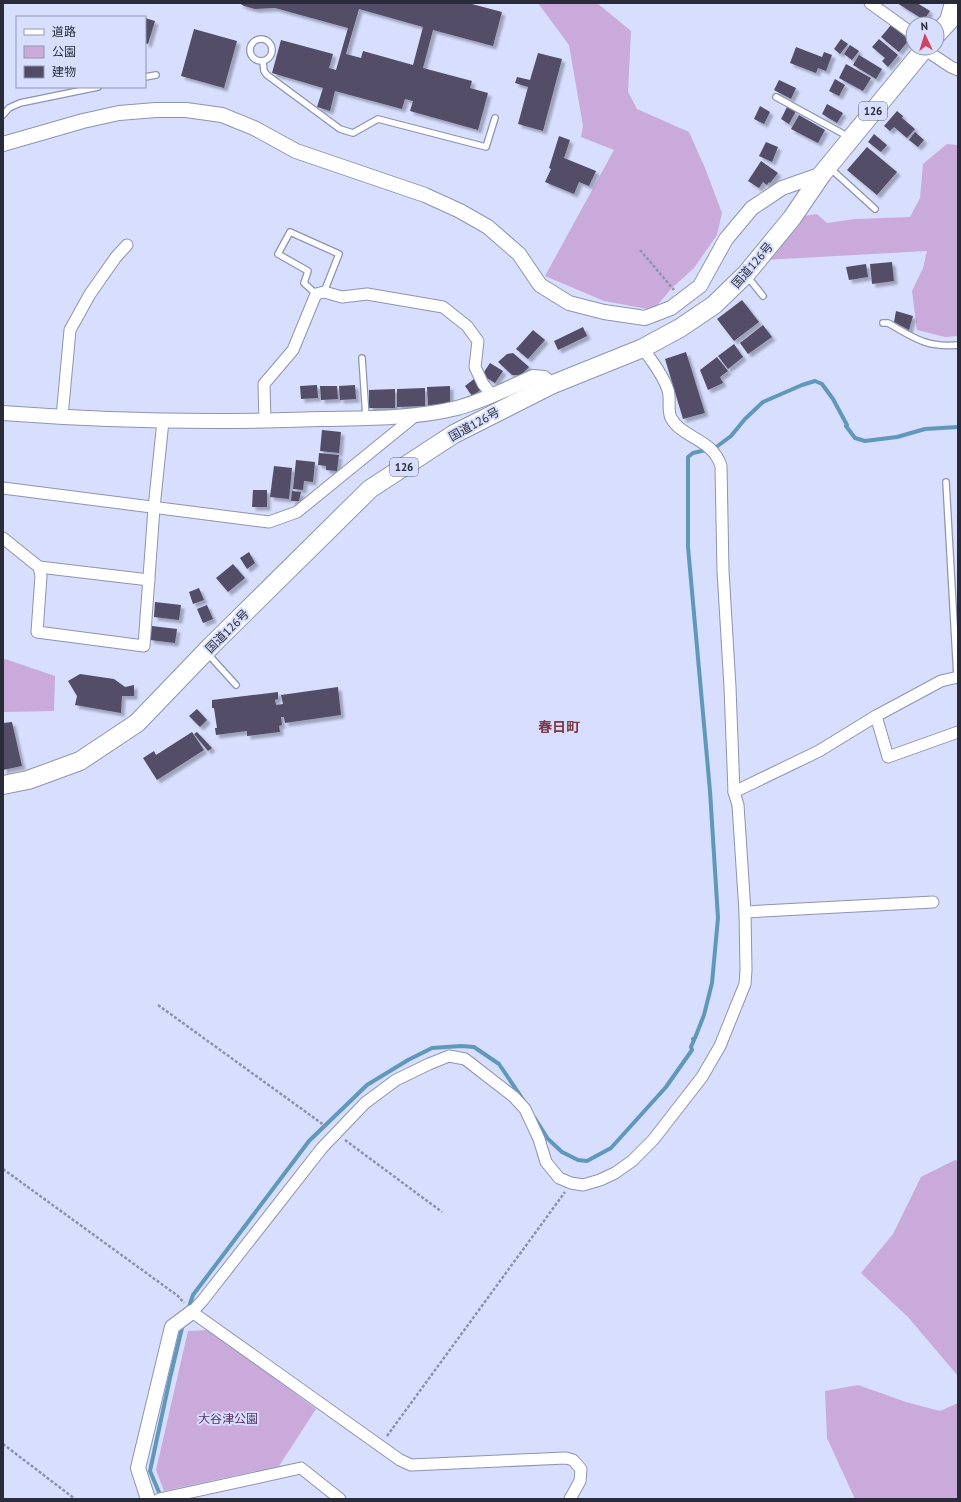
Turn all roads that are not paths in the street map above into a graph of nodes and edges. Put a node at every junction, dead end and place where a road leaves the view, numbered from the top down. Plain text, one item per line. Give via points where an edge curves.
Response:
1 (870, 3) edge
2 (954, 3) edge
3 (948, 21) edge
4 (905, 28) edge
5 (918, 56) edge
6 (934, 56) edge
7 (263, 62) junction
8 (958, 70) edge
9 (156, 75) dead end
10 (146, 77) edge
11 (93, 88) edge
12 (776, 97) dead end
13 (3, 115) edge
14 (495, 118) dead end
15 (851, 138) junction
16 (3, 144) edge
17 (825, 170) junction
18 (875, 209) dead end
19 (128, 245) dead end
20 (746, 274) junction
21 (320, 293) junction
22 (763, 296) dead end
23 (883, 323) dead end
24 (958, 345) edge
25 (643, 348) junction
26 (362, 358) dead end
27 (551, 385) junction
28 (492, 395) junction
29 (3, 413) edge
30 (415, 416) junction
31 (62, 417) junction
32 (366, 418) junction
33 (163, 421) junction
34 (265, 421) junction
35 (946, 482) dead end
36 (3, 488) edge
37 (154, 508) junction
38 (3, 538) edge
39 (39, 567) junction
40 (149, 580) junction
41 (206, 652) junction
42 (958, 677) edge
43 (236, 685) dead end
44 (876, 716) junction
45 (958, 732) edge
46 (3, 785) edge
47 (734, 792) junction
48 (933, 902) dead end
49 (745, 912) junction
50 (192, 1312) junction
51 (328, 1496) edge
52 (162, 1498) edge
53 (148, 1499) edge
54 (340, 1499) edge
55 (570, 1499) edge

1 - 4 street
2 - 3 highway
5 - 15 highway, 国道126号 / 126
6 - 8 street
7 - 7 lane via 255,60 250,52 252,44 259,39 268,41 273,48 271,57
7 - 14 lane via 267,75 340,129 353,132 378,119 486,147
9 - 10 lane
11 - 13 lane via 20,103 9,108
12 - 15 lane
15 - 17 highway, 国道126号 / 126
16 - 17 street via 119,113 186,110 222,114 296,151 425,195 460,210 488,227 519,254 540,285 569,304 645,318 671,308 700,286 726,239 752,208 782,188
17 - 18 lane
17 - 20 highway, 国道126号 / 126 via 792,218
19 - 31 street via 116,257 90,294 70,330
20 - 22 lane
20 - 25 highway, 国道126号 / 126 via 714,305 696,318
21 - 21 lane via 339,254 290,232 278,254 308,271 304,283
21 - 28 street via 342,297 367,294 443,307 467,326 478,341 475,367
21 - 34 street via 293,350 264,384
23 - 24 lane via 888,323 927,344
25 - 27 highway, 国道126号 / 126
25 - 47 street via 661,373 669,392 672,418 681,428 708,446 718,457 721,466 723,571
26 - 32 lane
27 - 28 street via 544,378 533,377
27 - 41 highway, 国道126号 / 126 via 454,434 370,489
28 - 30 street via 458,408
29 - 31 street
30 - 32 street
30 - 37 street via 297,512 269,522
31 - 33 street
32 - 34 street
33 - 34 street
33 - 37 street
35 - 42 lane
36 - 37 street
37 - 40 street
38 - 39 street
39 - 40 street
39 - 40 street via 41,576 37,632 144,646
41 - 43 lane
41 - 46 highway, 国道126号 / 126 via 137,723 80,761 28,780
42 - 44 street via 941,681
44 - 45 street via 888,757
44 - 47 street via 819,751
47 - 49 street via 738,805
48 - 49 street
49 - 50 street via 745,984 720,1046 702,1078 653,1140 632,1161 615,1173 583,1185 559,1178 546,1162 525,1109 514,1097 465,1059 449,1056 396,1080 365,1102 322,1148
50 - 53 street via 172,1327 138,1468
50 - 55 street via 400,1460 412,1465 566,1458 573,1460 581,1469 580,1481
51 - 52 street via 301,1468
51 - 54 street

